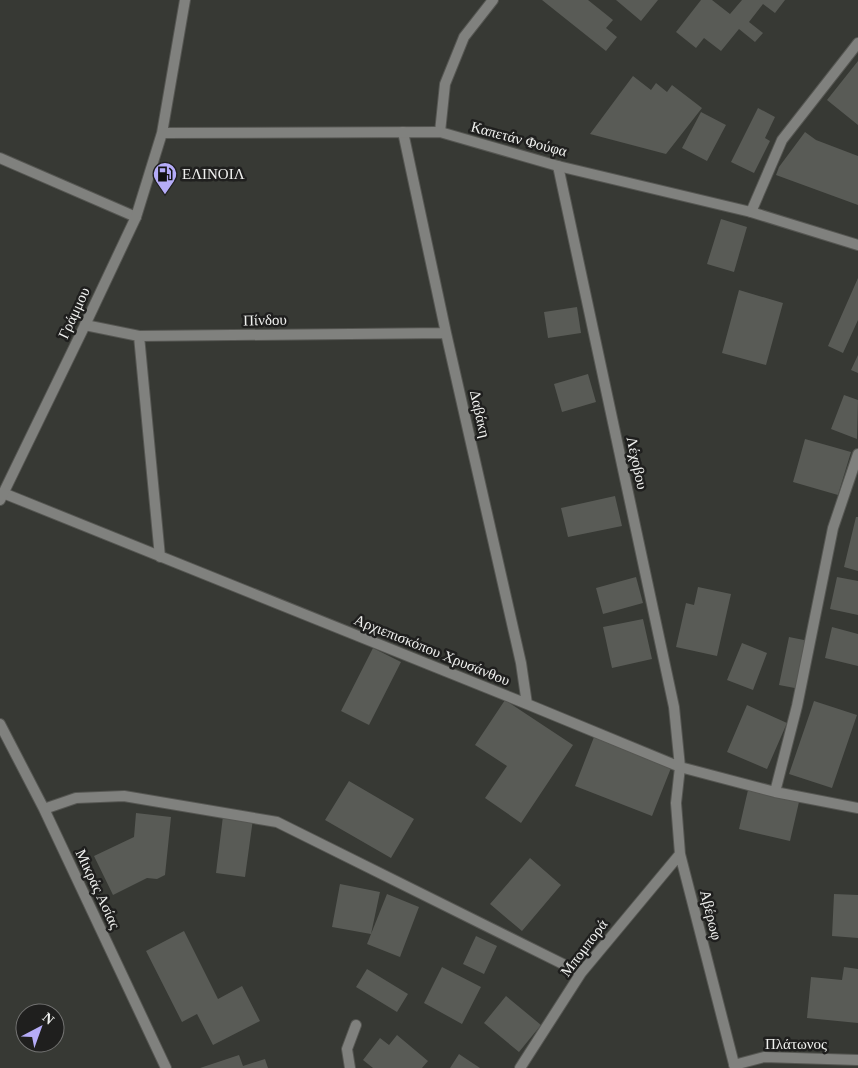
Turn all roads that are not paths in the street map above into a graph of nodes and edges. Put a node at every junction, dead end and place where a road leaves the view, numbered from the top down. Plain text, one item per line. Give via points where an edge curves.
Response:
1 (185, 0) edge
2 (493, 0) edge
3 (858, 44) edge
4 (404, 132) junction
5 (440, 132) junction
6 (162, 133) junction
7 (0, 158) edge
8 (558, 166) junction
9 (751, 212) junction
10 (136, 217) junction
11 (858, 245) edge
12 (86, 325) junction
13 (446, 333) junction
14 (139, 336) junction
15 (858, 454) edge
16 (2, 496) edge
17 (160, 557) junction
18 (527, 704) junction
19 (0, 724) edge
20 (680, 767) junction
21 (775, 792) junction
22 (858, 808) edge
23 (44, 809) junction
24 (680, 854) junction
25 (581, 974) junction
26 (356, 1025) dead end
27 (858, 1060) edge
28 (735, 1066) edge
29 (166, 1068) edge
30 (350, 1068) edge
31 (520, 1068) edge

1 - 6 street, Γράμμου
2 - 5 street via 464,37 445,84
3 - 9 street via 782,140
4 - 5 street, Καπετάν Φούφα
4 - 6 street, Καπετάν Φούφα
4 - 13 street, Δαβάκη
5 - 8 street, Καπετάν Φούφα
6 - 10 street, Γράμμου
7 - 10 street
8 - 9 street, Καπετάν Φούφα
8 - 20 street, Λέχοβου via 674,707
9 - 11 street, Καπετάν Φούφα
10 - 12 street, Γράμμου
12 - 14 street, Πίνδου
12 - 16 street, Γράμμου
13 - 14 street, Πίνδου
13 - 18 street, Δαβάκη via 521,663
14 - 17 street
15 - 21 street via 833,528 797,706
16 - 17 street, Αρχιεπισκόπου Χρυσάνθου
17 - 18 street, Αρχιεπισκόπου Χρυσάνθου
18 - 20 street, Αρχιεπισκόπου Χρυσάνθου
19 - 23 street, Μικράς Ασίας
20 - 21 street, Αρχιεπισκόπου Χρυσάνθου
20 - 24 street, Αβέρωφ via 676,803
21 - 22 street, Αρχιεπισκόπου Χρυσάνθου
23 - 25 street via 76,798 124,796 277,822
23 - 29 street, Μικράς Ασίας
24 - 25 street, Μπομπορά
24 - 28 street, Αβέρωφ
25 - 31 street, Μπομπορά
26 - 30 street via 347,1049
27 - 28 street, Πλάτωνος via 764,1057

